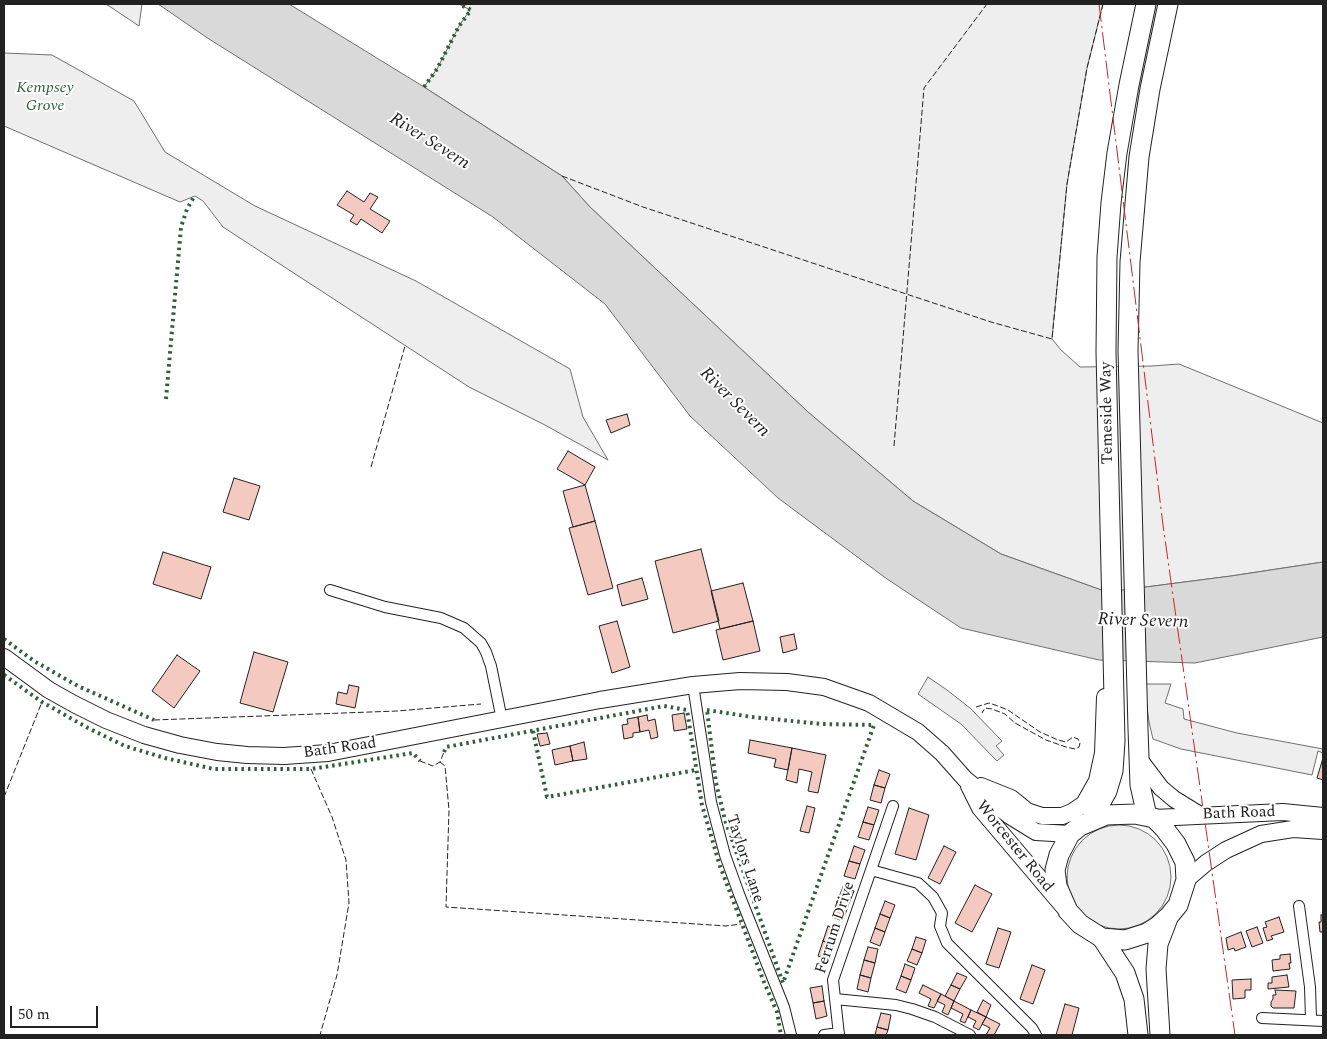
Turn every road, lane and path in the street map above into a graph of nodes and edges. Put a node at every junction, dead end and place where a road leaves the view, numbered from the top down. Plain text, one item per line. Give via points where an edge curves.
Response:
1 (1146, 4) edge
2 (1168, 4) edge
3 (330, 590) dead end
4 (4, 657) edge
5 (693, 685) junction
6 (1110, 712) junction
7 (502, 720) junction
8 (1139, 759) junction
9 (965, 779) junction
10 (893, 806) dead end
11 (1200, 816) junction
12 (1323, 816) edge
13 (1150, 817) junction
14 (1091, 820) junction
15 (1323, 830) edge
16 (1070, 834) junction
17 (871, 870) junction
18 (1186, 880) junction
19 (1299, 906) dead end
20 (1068, 911) junction
21 (1169, 916) junction
22 (1102, 938) junction
23 (835, 999) junction
24 (1262, 1018) dead end
25 (1311, 1019) junction
26 (1323, 1021) edge
27 (839, 1034) edge
28 (790, 1035) edge
29 (824, 1035) edge
30 (970, 1035) edge
31 (1036, 1035) edge
32 (1138, 1035) edge
33 (1160, 1035) edge

1 - 6 highway, Temeside Way via 1128,85 1111,202 1107,257 1106,352 1113,636
2 - 8 highway, Temeside Way via 1139,157 1130,262 1128,352
3 - 7 street via 385,607 441,618 464,628 486,652
4 - 7 main road, Bath Road via 49,690 106,720 144,735 216,752 284,756 328,753
5 - 7 main road, Bath Road
5 - 9 main road, Worcester Road via 740,681 824,687 869,703 918,732
5 - 28 street, Taylors Lane via 711,802 725,855 784,1007
6 - 9 main road via 1097,781 1084,804 1072,812 1062,816 1042,816 1027,811 1011,798
6 - 14 highway, Temeside Way via 1115,741 1113,771 1107,791
8 - 11 main road via 1161,788
8 - 13 highway, Temeside Way via 1140,785
9 - 16 main road, Worcester Road via 1010,816 1036,832
9 - 20 main road, Worcester Road via 980,808
10 - 17 street
11 - 12 main road, Bath Road via 1283,812
11 - 13 main road, Bath Road
13 - 14 highway via 1135,814
13 - 18 highway via 1176,844 1185,862
14 - 16 highway
15 - 18 main road, Bath Road via 1293,829 1261,834 1226,850
16 - 20 highway via 1055,870 1057,886
17 - 23 street, Ferrum Drive via 833,980
17 - 31 street, Ferrum Drive via 918,883 942,913 940,926 948,944
18 - 21 highway via 1178,905
19 - 25 street
20 - 22 highway via 1080,924
21 - 22 highway via 1147,933 1135,937 1120,940
21 - 33 highway via 1158,944 1156,969
22 - 32 highway via 1125,973 1134,999
23 - 27 street, Ferrum Drive
23 - 30 street via 912,1009
24 - 25 street
25 - 26 street
27 - 29 street, Ferrum Drive

